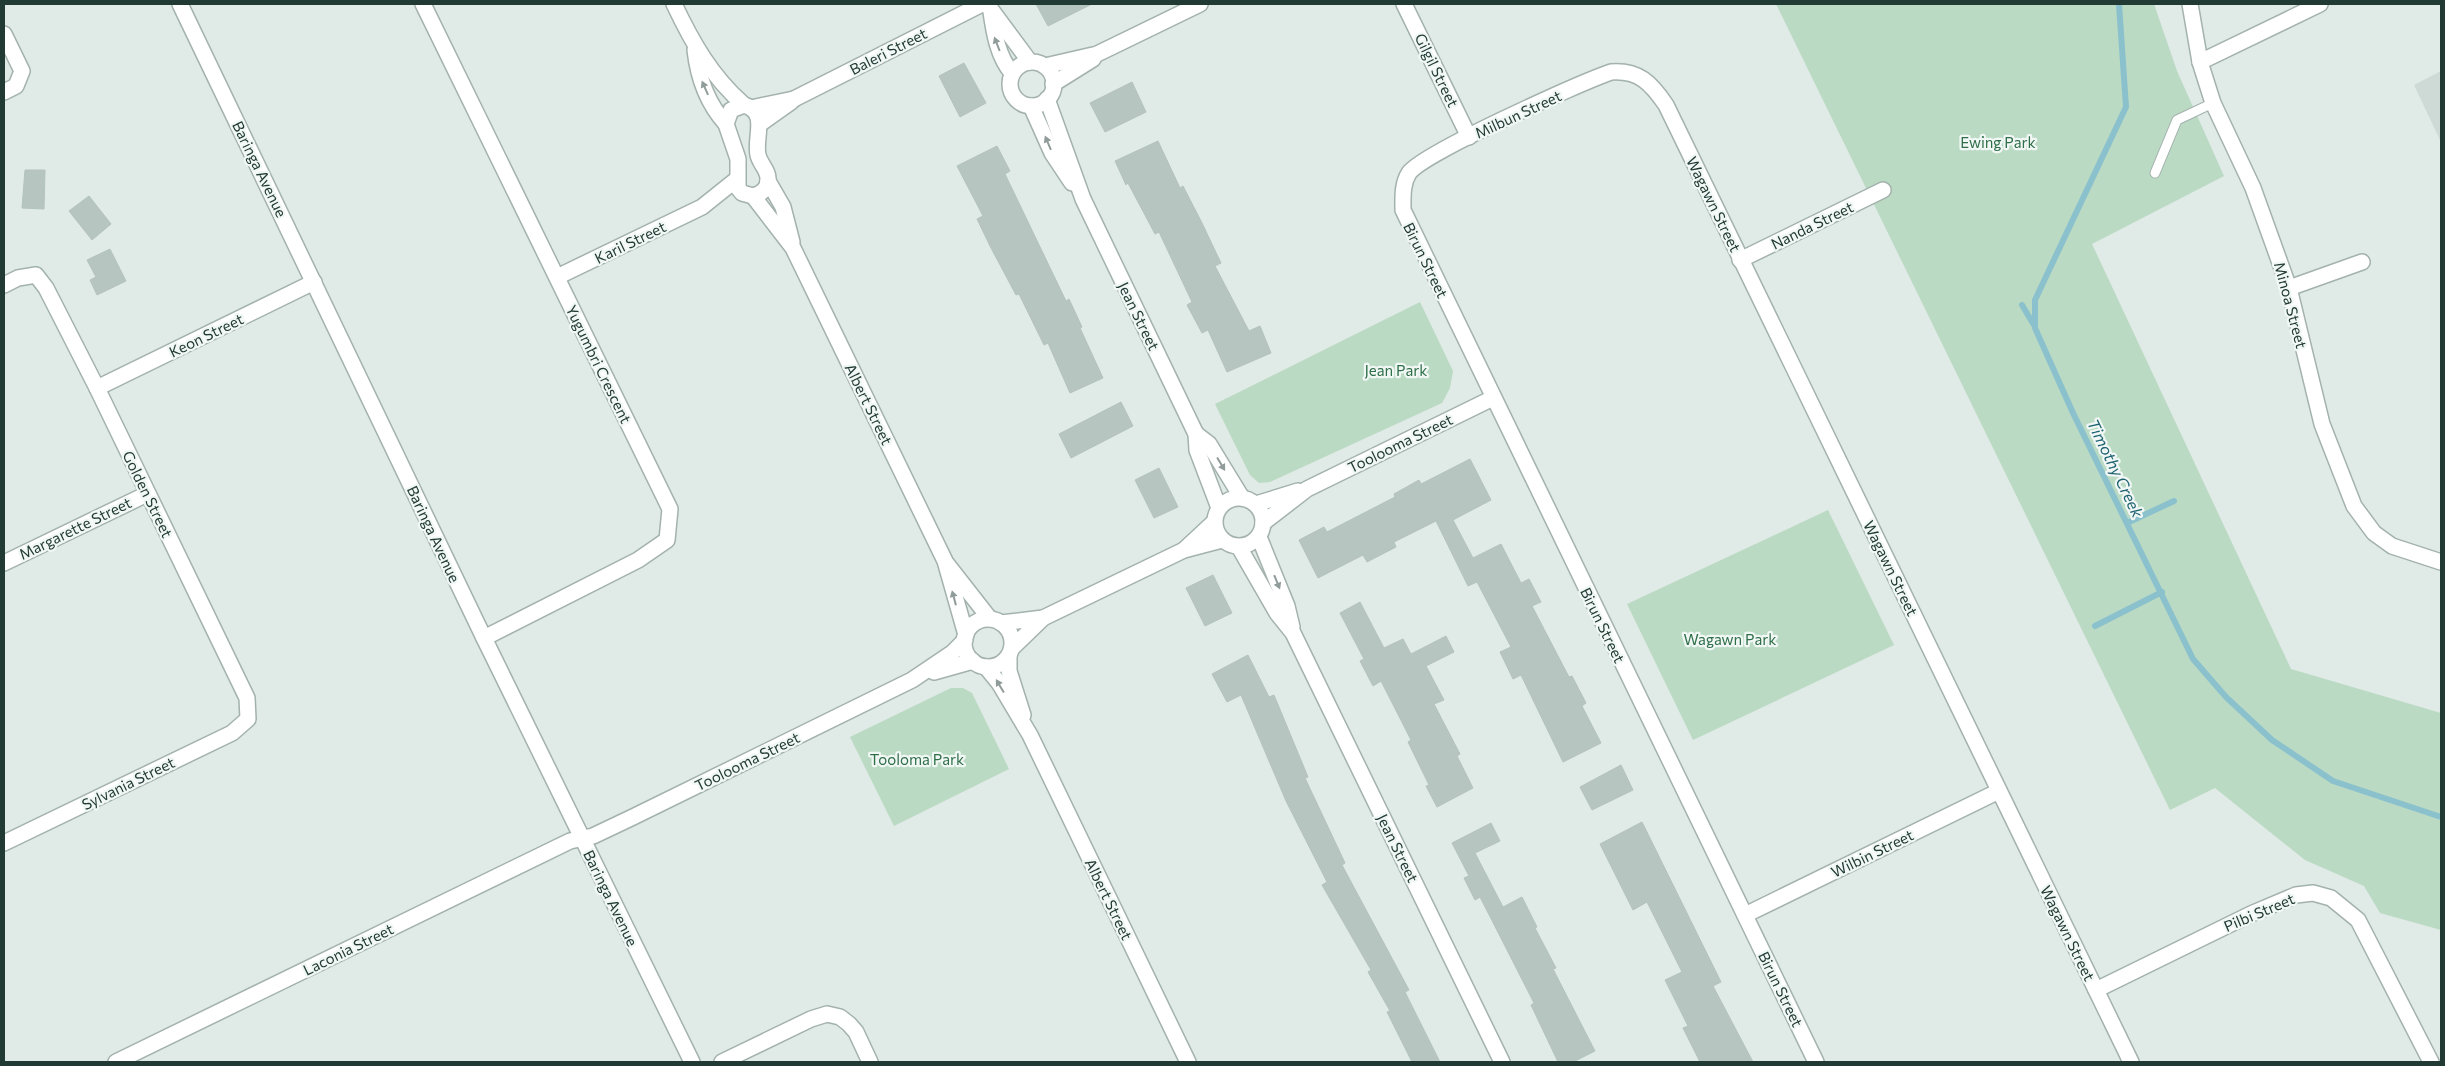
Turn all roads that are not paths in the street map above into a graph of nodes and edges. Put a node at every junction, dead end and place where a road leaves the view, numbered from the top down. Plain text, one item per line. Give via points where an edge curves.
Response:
1 (180, 4) edge
2 (423, 4) edge
3 (674, 4) edge
4 (1200, 4) edge
5 (1404, 4) edge
6 (2190, 4) edge
7 (2320, 4) edge
8 (987, 6) edge
9 (4, 34) edge
10 (695, 48) junction
11 (1095, 56) junction
12 (2200, 62) junction
13 (1038, 64) junction
14 (1012, 73) junction
15 (1644, 79) joint
16 (1053, 84) junction
17 (4, 92) edge
18 (793, 99) junction
19 (1048, 99) junction
20 (2213, 103) junction
21 (1031, 106) junction
22 (747, 107) junction
23 (726, 124) junction
24 (760, 124) junction
25 (1469, 137) junction
26 (2155, 173) dead end
27 (768, 181) junction
28 (1404, 184) joint
29 (744, 190) junction
30 (1883, 190) dead end
31 (1083, 199) junction
32 (793, 248) junction
33 (1740, 260) junction
34 (2362, 262) dead end
35 (557, 277) junction
36 (314, 282) junction
37 (4, 285) edge
38 (2290, 288) junction
39 (97, 388) junction
40 (1493, 398) junction
41 (1196, 434) junction
42 (1307, 489) junction
43 (147, 494) junction
44 (1249, 501) junction
45 (1217, 515) junction
46 (1261, 530) junction
47 (1222, 540) junction
48 (1239, 547) junction
49 (1184, 550) junction
50 (945, 561) junction
51 (4, 562) edge
52 (2441, 562) edge
53 (1043, 618) junction
54 (996, 621) junction
55 (1293, 633) junction
56 (484, 638) junction
57 (965, 638) junction
58 (1010, 652) junction
59 (979, 664) junction
60 (912, 680) junction
61 (248, 718) joint
62 (1030, 736) junction
63 (1999, 791) junction
64 (581, 838) junction
65 (4, 843) edge
66 (1745, 914) junction
67 (2096, 990) junction
68 (116, 1062) edge
69 (692, 1062) edge
70 (722, 1062) edge
71 (870, 1062) edge
72 (1188, 1062) edge
73 (1502, 1062) edge
74 (1816, 1062) edge
75 (2131, 1062) edge
76 (2430, 1062) edge

1 - 36 street, Baringa Avenue
2 - 35 street, Yugumbri Crescent
3 - 10 street
4 - 11 street
5 - 25 street, Gilgil Street
6 - 12 street, Minoa Street
7 - 12 street
8 - 13 street
14 -> 8 street via 994,35
8 - 18 street, Baleri Street
9 - 17 street via 22,71 16,86
10 - 22 street via 730,93
23 -> 10 street via 715,112 698,73
11 - 13 street via 1090,54
11 - 16 street
12 - 20 street, Minoa Street
13 - 14 street via 1023,63
13 - 16 street via 1052,77
14 - 21 street via 1011,92 1019,102
15 - 25 street, Milbun Street via 1633,73 1610,72
15 - 33 street, Wagawn Street via 1666,105
16 - 19 street
18 - 22 street, Baleri Street
18 - 24 street, Baleri Street
19 - 21 street
19 - 31 street, Jean Street
20 - 26 lane via 2177,120
20 - 38 street, Minoa Street via 2253,188
31 -> 21 street, Jean Street via 1052,153
22 - 23 street via 731,110
22 - 24 street via 758,116
23 - 29 street
24 - 27 street, Albert Street via 757,148
25 - 28 street, Milbun Street via 1421,162 1410,172
27 - 29 street via 763,191
27 - 32 street, Albert Street via 783,207
28 - 40 street, Birun Street via 1403,210 1409,227
29 - 32 street, Albert Street
29 - 35 street, Karil Street
30 - 33 street, Nanda Street
31 - 41 street, Jean Street
32 - 50 street, Albert Street
33 - 63 street, Wagawn Street
34 - 38 street
35 - 56 street, Yugumbri Crescent via 670,508 667,540 638,560
36 - 39 street, Keon Street
36 - 56 street, Baringa Avenue
37 - 39 street, Golden Street via 18,278 36,275 46,288
38 - 52 street, Minoa Street via 2322,424 2354,506 2374,533 2392,546
39 - 43 street, Golden Street
40 - 42 street, Toolooma Street
40 - 66 street, Birun Street
41 -> 44 street, Jean Street via 1209,444
41 - 45 street, Jean Street via 1197,450
42 - 44 street, Toolooma Street
42 - 46 street, Toolooma Street
43 - 51 street, Margarette Street
43 - 61 street, Golden Street via 247,698
44 - 45 street via 1229,500
44 - 46 street, Jean Street via 1263,516
45 - 47 street, Jean Street via 1215,529
45 - 49 street
46 - 48 street via 1253,542
46 -> 55 street, Jean Street
47 - 48 street
47 - 49 street
48 - 55 street, Jean Street
49 - 53 street
50 - 54 street, Albert Street
57 -> 50 street, Albert Street
53 - 54 street
53 - 58 street
54 - 57 street via 975,623
54 - 58 street, Albert Street via 1011,634
55 - 73 street, Jean Street
56 - 64 street, Baringa Avenue
57 - 59 street, Albert Street via 967,654
57 - 60 street, Toolooma Street via 952,654
58 - 59 street via 996,666
58 - 62 street, Albert Street via 1009,671
59 - 60 street, Toolooma Street
62 -> 59 street, Albert Street via 999,682
60 - 64 street, Toolooma Street via 633,817 593,836
61 - 65 street, Sylvania Street via 232,733
62 - 72 street, Albert Street
63 - 66 street, Wilbin Street
63 - 67 street, Wagawn Street
64 - 68 street, Laconia Street
64 - 69 street, Baringa Avenue
66 - 74 street, Birun Street
67 - 75 street, Wagawn Street
67 - 76 street, Pilbi Street via 2251,914 2296,895 2313,893 2331,898 2358,920
70 - 71 street via 827,1014 840,1017 856,1032

